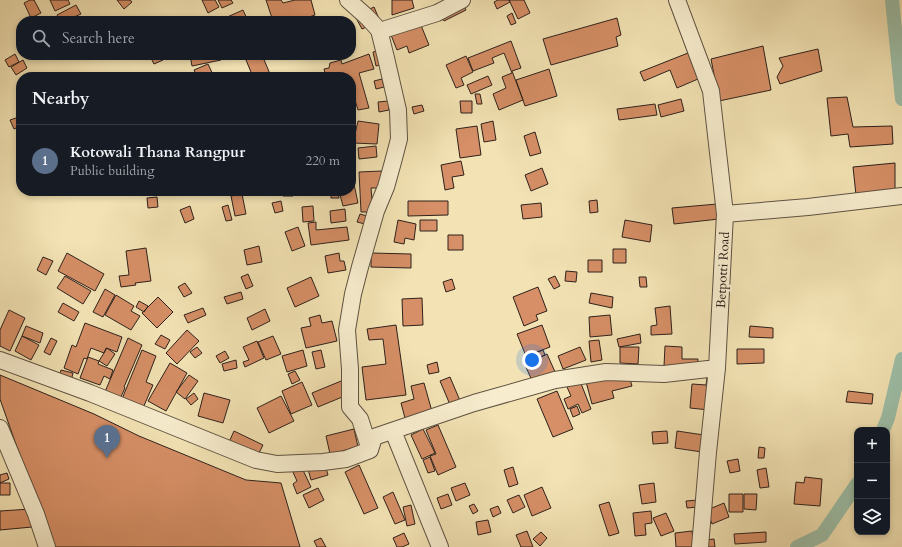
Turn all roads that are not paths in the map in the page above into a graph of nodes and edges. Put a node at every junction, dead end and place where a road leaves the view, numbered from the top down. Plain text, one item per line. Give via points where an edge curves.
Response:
1 (348, 0) edge
2 (462, 0) edge
3 (677, 0) edge
4 (386, 29) dead end
5 (902, 196) edge
6 (725, 214) junction
7 (0, 360) edge
8 (717, 368) junction
9 (0, 428) edge
10 (393, 431) junction
11 (370, 450) junction
12 (47, 547) edge
13 (440, 547) edge
14 (700, 547) edge

1 - 11 street via 379,30 398,110 399,139 394,162 363,254 353,294 348,330 350,407 360,419
2 - 4 street via 436,13
3 - 6 street, Betpotti Road via 711,90
5 - 6 street
6 - 8 street, Betpotti Road
7 - 11 street via 90,393 256,460 277,464 323,462 346,459
8 - 10 street via 664,374 606,372 555,380 474,403
8 - 14 street, Betpotti Road
9 - 12 street
10 - 11 street via 374,438
10 - 13 street

